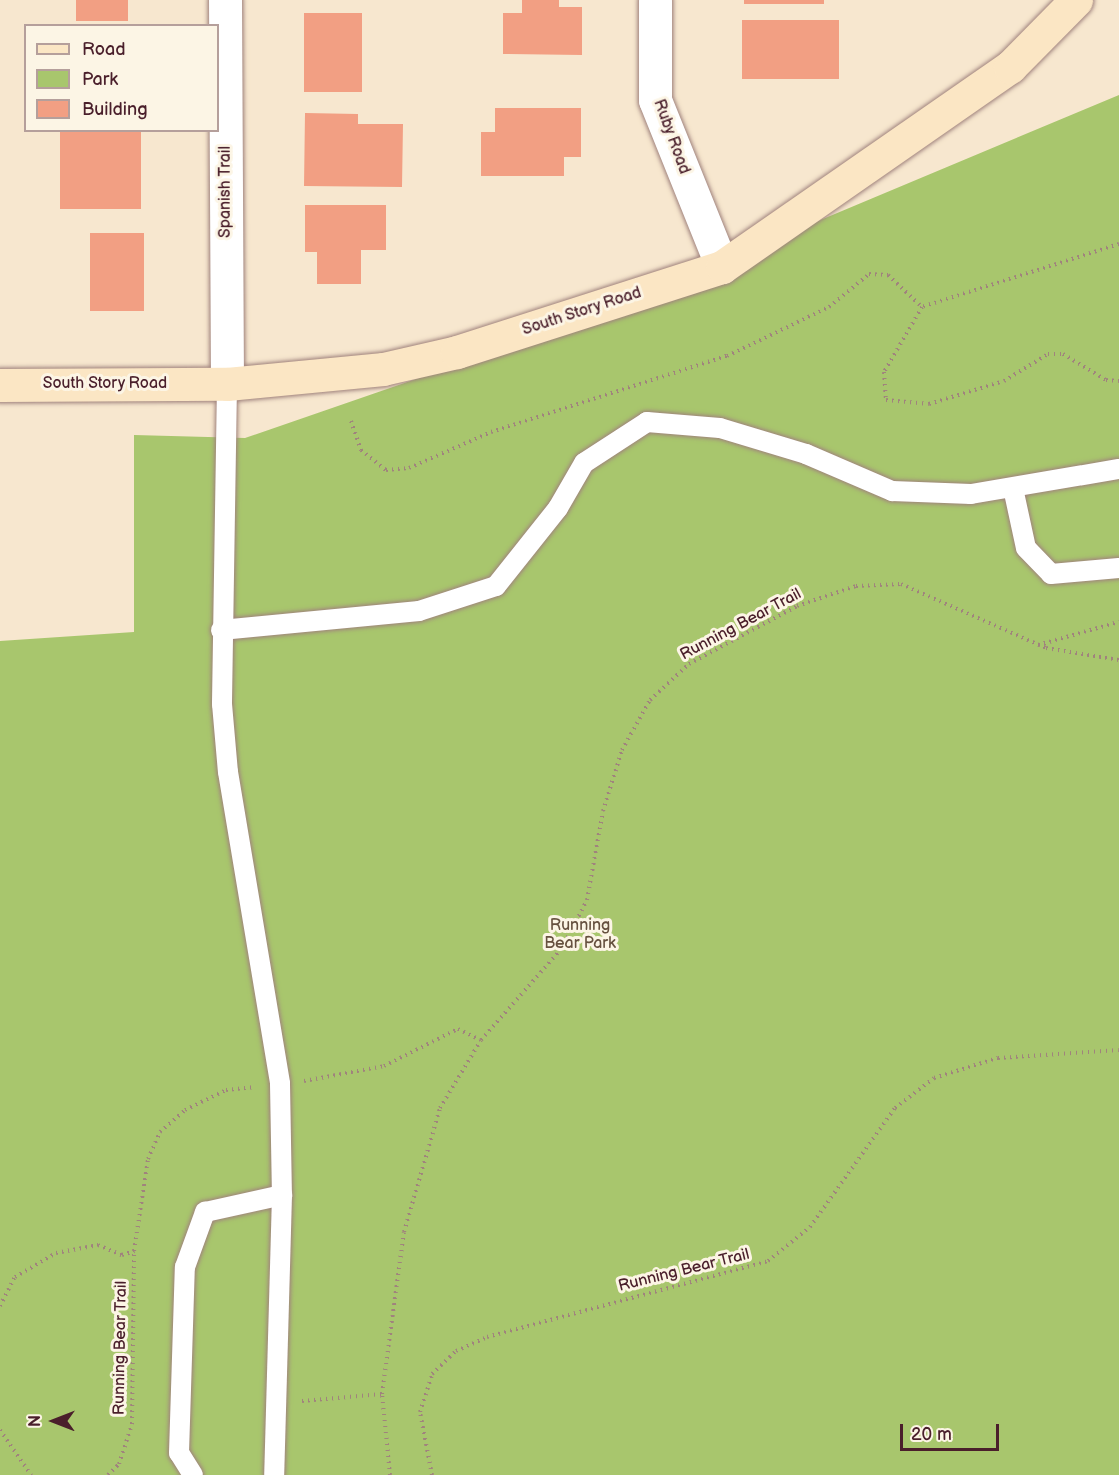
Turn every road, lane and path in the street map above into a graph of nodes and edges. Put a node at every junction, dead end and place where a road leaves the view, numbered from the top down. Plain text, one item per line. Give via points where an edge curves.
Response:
1 (225, 0) edge
2 (655, 0) edge
3 (1076, 0) edge
4 (1119, 244) edge
5 (722, 267) junction
6 (922, 307) junction
7 (1119, 381) edge
8 (227, 384) junction
9 (0, 385) edge
10 (351, 421) dead end
11 (1119, 469) edge
12 (1013, 488) junction
13 (1119, 568) edge
14 (1119, 622) edge
15 (221, 630) junction
16 (1037, 645) junction
17 (1119, 660) edge
18 (481, 1040) junction
19 (1119, 1050) edge
20 (279, 1084) junction
21 (282, 1195) junction
22 (134, 1251) junction
23 (0, 1305) edge
24 (382, 1394) junction
25 (278, 1403) junction
26 (0, 1430) edge
27 (31, 1475) edge
28 (108, 1475) edge
29 (193, 1475) edge
30 (274, 1475) edge
31 (390, 1475) edge
32 (432, 1475) edge

1 - 8 street, Spanish Trail
2 - 5 street, Ruby Road via 654,100
3 - 5 main road, South Story Road via 1010,67
4 - 6 path
5 - 8 main road, South Story Road via 457,352 383,369
6 - 7 path via 884,372 886,400 929,404 968,396 1048,354 1062,354 1106,380
6 - 10 path via 888,275 869,274 829,307 727,356 491,432 409,468 386,470 362,450
8 - 9 main road, South Story Road
8 - 15 lane
11 - 12 lane
12 - 13 lane via 1026,548 1051,574
12 - 15 lane via 971,494 891,491 806,454 720,428 647,422 584,463 558,508 496,586 419,611
14 - 16 path
15 - 20 lane via 228,771
16 - 17 path, Running Bear Trail
16 - 18 path, Running Bear Trail via 921,590 856,586 797,606 689,664 650,700 622,750 603,811 587,900 562,948
18 - 20 path, Running Bear Trail via 458,1029 384,1065
18 - 24 path, Running Bear Trail via 440,1108 426,1151 395,1284
19 - 32 path, Running Bear Trail via 998,1058 934,1078 895,1108 810,1227 768,1261 498,1334 456,1351 432,1374 420,1412
20 - 21 lane
20 - 22 path, Running Bear Trail via 226,1090 185,1110 160,1132 148,1159
21 - 25 lane
21 - 29 lane via 205,1212 186,1267 179,1453
22 - 23 path via 122,1255 98,1245 56,1253 15,1277
22 - 28 path, Running Bear Trail via 132,1424 119,1464
24 - 25 path
24 - 31 path, Running Bear Trail
25 - 30 lane
26 - 27 path

